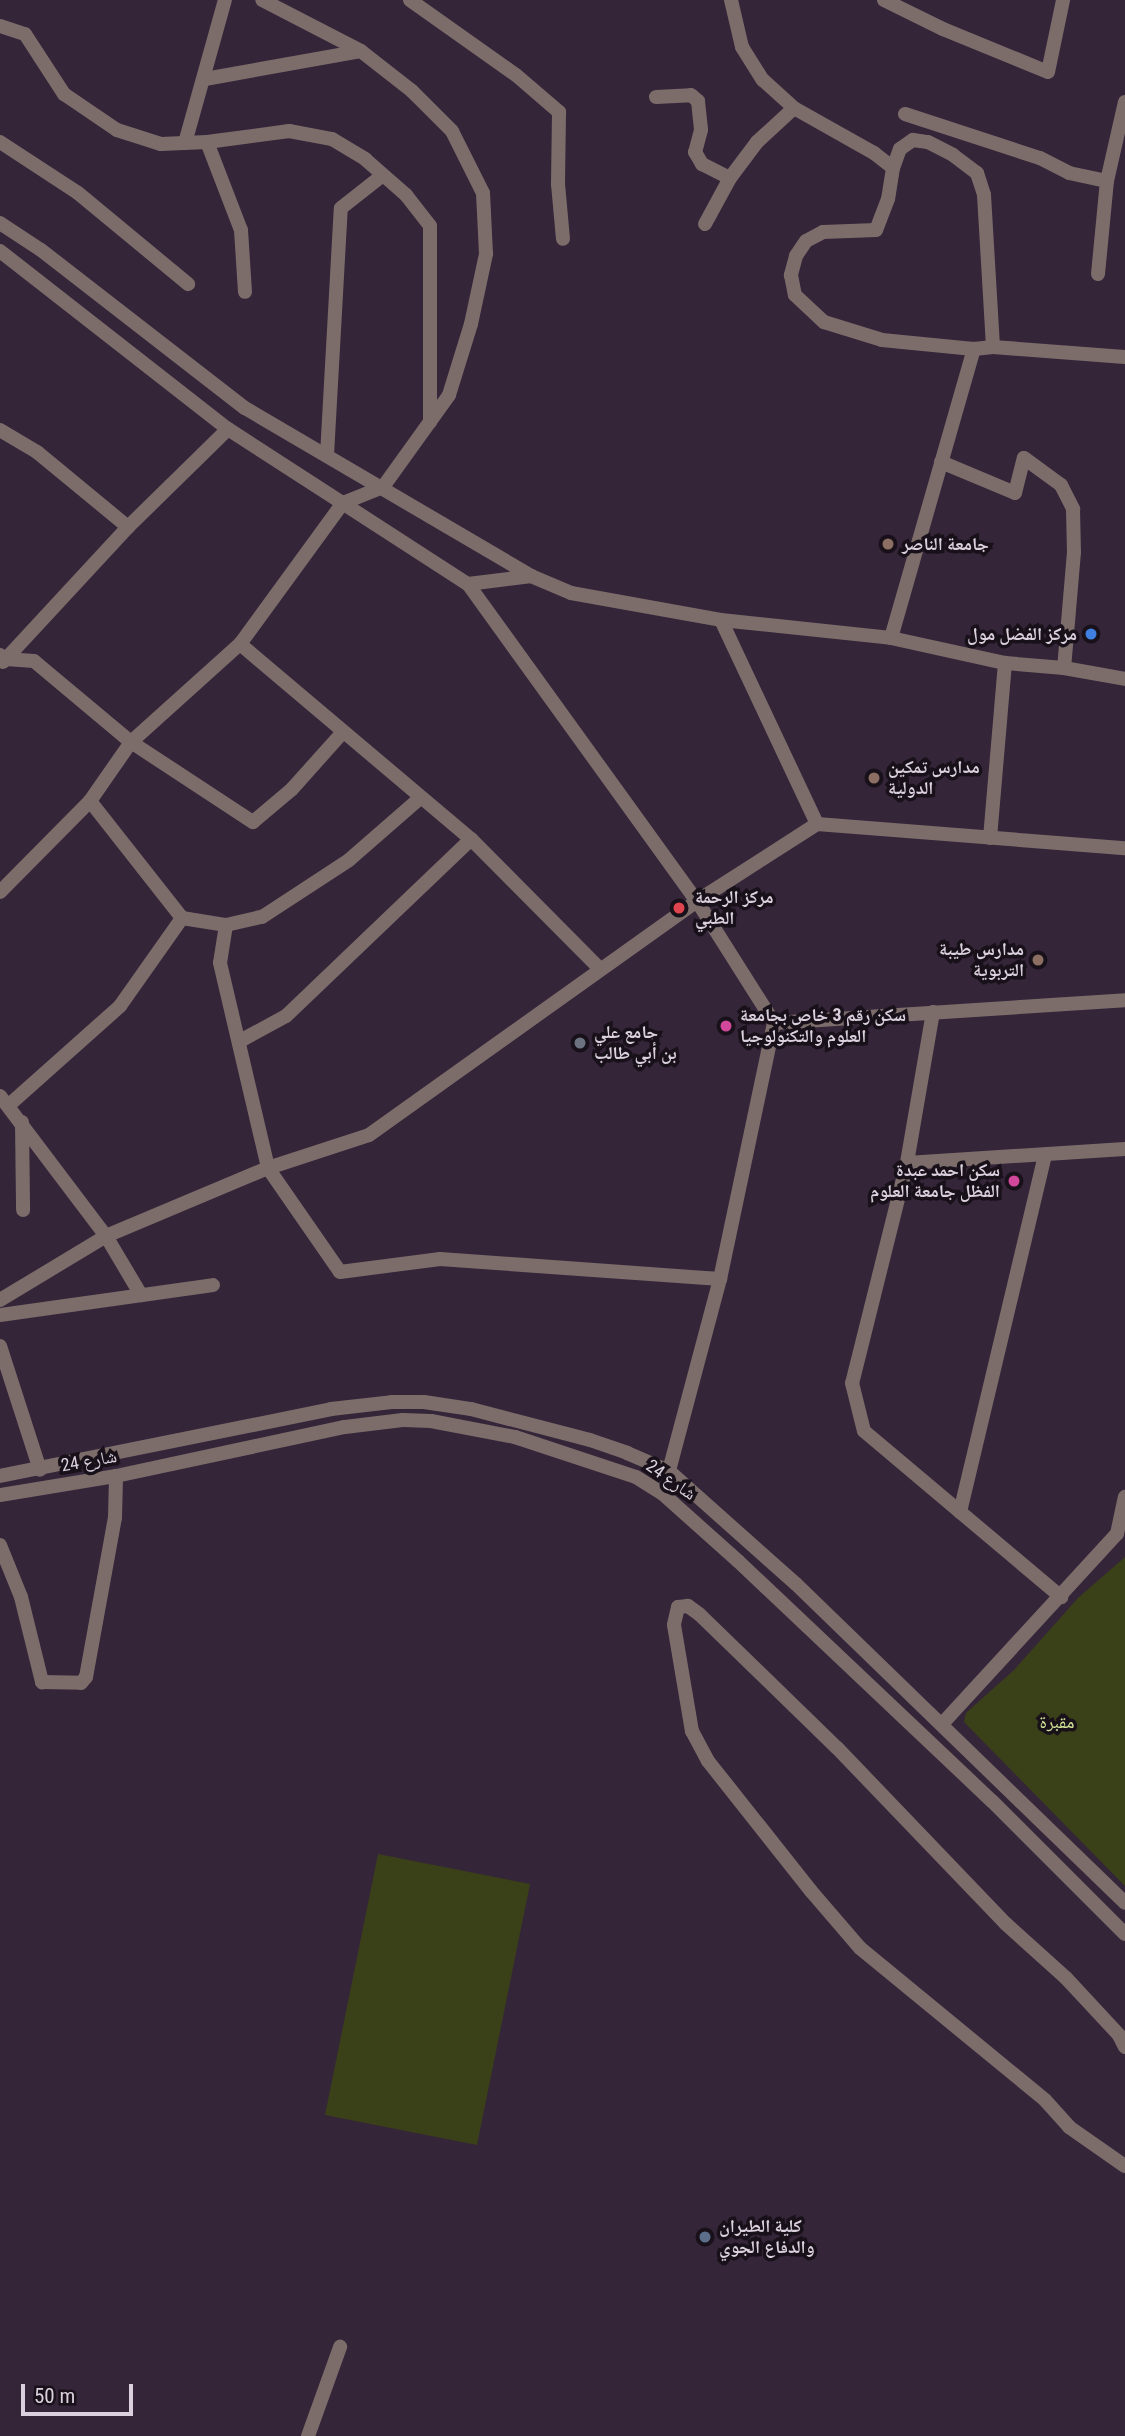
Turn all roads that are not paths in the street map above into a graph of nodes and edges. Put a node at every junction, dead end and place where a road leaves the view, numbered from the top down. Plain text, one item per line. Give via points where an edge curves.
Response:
1 (225, 0) edge
2 (262, 0) edge
3 (410, 0) edge
4 (732, 0) edge
5 (884, 0) edge
6 (1063, 0) edge
7 (0, 26) edge
8 (361, 51) junction
9 (205, 79) junction
10 (656, 97) dead end
11 (1125, 103) edge
12 (794, 108) junction
13 (905, 114) dead end
14 (0, 142) edge
15 (207, 142) junction
16 (185, 143) junction
17 (893, 168) junction
18 (383, 174) junction
19 (730, 178) junction
20 (1107, 181) junction
21 (0, 223) edge
22 (705, 224) dead end
23 (563, 239) dead end
24 (0, 251) edge
25 (1098, 274) dead end
26 (188, 284) dead end
27 (245, 292) dead end
28 (993, 347) junction
29 (974, 349) junction
30 (1125, 357) edge
31 (430, 424) junction
32 (228, 429) junction
33 (0, 430) edge
34 (327, 455) junction
35 (941, 462) junction
36 (383, 487) junction
37 (343, 503) junction
38 (128, 527) junction
39 (531, 576) junction
40 (468, 584) junction
41 (721, 620) junction
42 (891, 638) junction
43 (240, 644) junction
44 (2, 660) edge
45 (1005, 663) junction
46 (1064, 668) junction
47 (1125, 679) edge
48 (343, 732) junction
49 (131, 742) junction
50 (420, 798) junction
51 (90, 800) junction
52 (817, 824) junction
53 (990, 838) junction
54 (471, 839) junction
55 (1125, 848) edge
56 (0, 892) edge
57 (697, 901) junction
58 (182, 918) junction
59 (226, 925) junction
60 (600, 970) junction
61 (1125, 1000) edge
62 (933, 1012) junction
63 (774, 1023) junction
64 (240, 1041) junction
65 (4, 1100) edge
66 (22, 1122) junction
67 (1125, 1149) edge
68 (1045, 1155) junction
69 (907, 1163) junction
70 (268, 1168) junction
71 (23, 1210) dead end
72 (106, 1236) junction
73 (720, 1279) junction
74 (213, 1285) dead end
75 (141, 1295) junction
76 (0, 1300) edge
77 (0, 1315) edge
78 (0, 1346) edge
79 (40, 1470) junction
80 (669, 1471) junction
81 (0, 1476) edge
82 (116, 1476) junction
83 (0, 1495) edge
84 (1125, 1497) edge
85 (960, 1512) junction
86 (0, 1545) edge
87 (1061, 1597) junction
88 (942, 1724) junction
89 (1125, 1903) edge
90 (1125, 1934) edge
91 (1125, 2047) edge
92 (1125, 2166) edge
93 (340, 2347) dead end
94 (307, 2436) edge

1 - 9 street
2 - 8 street
3 - 23 street via 516,75 559,112
4 - 12 street via 742,47 763,80
5 - 6 street via 1048,72
7 - 16 street via 25,34 64,93 117,130 161,144
8 - 9 street
8 - 31 street via 412,91 452,131 483,192 486,254 471,324 449,395
9 - 16 street
10 - 19 street via 691,95 698,101 701,130 695,152 702,164
11 - 20 street
12 - 17 street
12 - 19 street via 757,142
13 - 20 street via 1040,158 1069,173
14 - 26 street via 78,193
15 - 16 street
15 - 18 street via 289,131 332,139
15 - 27 street via 241,230
17 - 28 street via 901,149 913,140 945,150 977,173 984,195
17 - 29 street via 876,230 823,232 806,241 791,275 795,295 824,322 882,340
18 - 31 street via 430,226
18 - 34 street via 341,208
19 - 22 street
20 - 25 street
21 - 34 street via 245,408
24 - 32 street
28 - 29 street
28 - 30 street
29 - 35 street
31 - 36 street
32 - 37 street
32 - 38 street
33 - 38 street via 37,452
34 - 36 street
35 - 42 street
35 - 46 street via 1015,493 1024,458 1061,485 1073,509 1074,552
36 - 37 street
36 - 39 street
37 - 40 street
37 - 43 street
38 - 44 street
39 - 40 street
39 - 41 street via 571,593
40 - 57 street
41 - 42 street
41 - 52 street
42 - 45 street
43 - 48 street
43 - 49 street
44 - 49 street via 34,661
45 - 46 street
45 - 53 street
46 - 47 street
48 - 49 street via 292,789 253,822
48 - 50 street
49 - 51 street
50 - 54 street
50 - 59 street via 338,867 262,917
51 - 56 street
51 - 58 street
52 - 53 street
52 - 57 street
53 - 55 street
54 - 60 street
54 - 64 street via 286,1016
57 - 60 street
57 - 63 street
58 - 59 street
58 - 65 street via 120,1006
59 - 64 street via 220,963
60 - 70 street via 369,1135
61 - 62 street
62 - 63 street
62 - 69 street
63 - 73 street
64 - 70 street
65 - 66 street
66 - 71 street
66 - 72 street
67 - 68 street
68 - 69 street
68 - 85 street
69 - 85 street via 852,1383 864,1432
70 - 72 street
70 - 73 street via 340,1272 440,1259
72 - 75 street
72 - 76 street
73 - 80 street
74 - 75 street
75 - 77 street
78 - 79 street
79 - 80 street, شارع 24 via 331,1409 403,1402 519,1420 590,1440
79 - 81 street, شارع 24
80 - 88 street, شارع 24
82 - 83 street, شارع 24
82 - 86 street via 115,1518 86,1676 80,1683 42,1682 21,1597
82 - 90 street, شارع 24 via 345,1427 403,1420 515,1437 636,1477 663,1494 738,1561
84 - 87 street via 1117,1534
85 - 87 street
87 - 88 street
88 - 89 street, شارع 24
91 - 92 street via 1066,1978 1006,1924 837,1748 699,1615 688,1606 678,1607 674,1625 692,1731 708,1761 811,1891 860,1948 1045,2100 1069,2127
93 - 94 street

